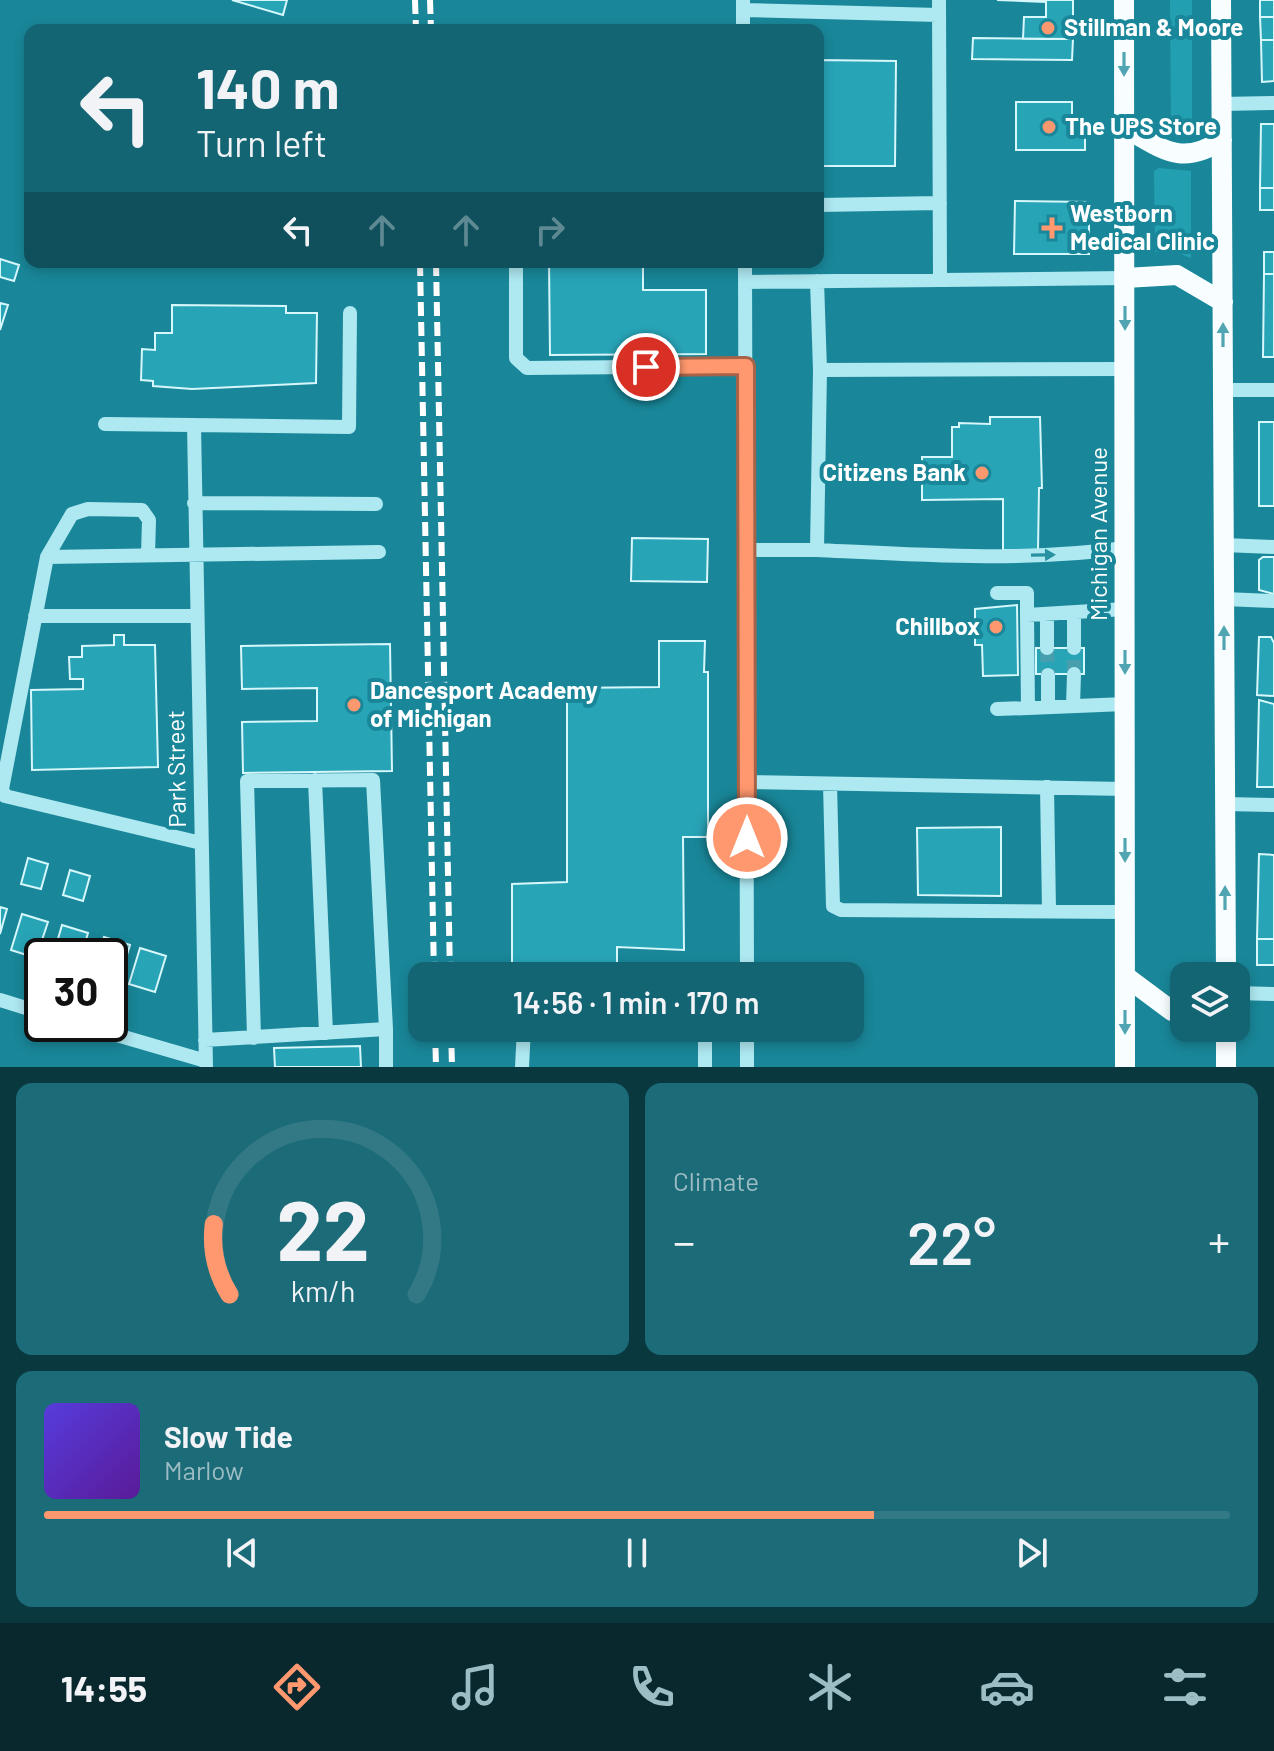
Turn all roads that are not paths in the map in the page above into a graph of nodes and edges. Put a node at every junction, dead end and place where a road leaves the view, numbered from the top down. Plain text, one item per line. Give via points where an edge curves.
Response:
1 (1124, 0) edge
2 (1221, 0) edge
3 (743, 5) edge
4 (939, 8) edge
5 (1274, 103) edge
6 (1221, 104) junction
7 (1125, 128) junction
8 (1222, 140) junction
9 (940, 203) junction
10 (824, 205) edge
11 (516, 268) edge
12 (745, 268) edge
13 (1125, 278) junction
14 (940, 280) junction
15 (817, 281) junction
16 (746, 282) junction
17 (1223, 302) junction
18 (350, 313) dead end
19 (746, 366) junction
20 (1125, 369) junction
21 (820, 370) junction
22 (1223, 390) junction
23 (1274, 390) edge
24 (105, 424) dead end
25 (194, 425) junction
26 (194, 503) junction
27 (376, 504) dead end
28 (1224, 545) junction
29 (1274, 547) edge
30 (1125, 548) junction
31 (745, 550) junction
32 (817, 550) junction
33 (379, 552) dead end
34 (195, 554) junction
35 (148, 555) junction
36 (47, 557) junction
37 (997, 593) dead end
38 (1224, 599) junction
39 (1274, 601) edge
40 (1125, 609) junction
41 (1074, 613) junction
42 (1027, 615) junction
43 (1047, 615) junction
44 (35, 616) junction
45 (196, 616) junction
46 (1047, 648) tunnel mouth
47 (1074, 648) tunnel mouth
48 (1074, 674) tunnel mouth
49 (1048, 675) tunnel mouth
50 (1125, 704) junction
51 (1073, 706) junction
52 (1048, 707) junction
53 (1028, 708) junction
54 (997, 709) dead end
55 (315, 780) junction
56 (747, 782) junction
57 (830, 784) junction
58 (1047, 787) junction
59 (1125, 789) junction
60 (1225, 804) junction
61 (1274, 805) edge
62 (201, 843) junction
63 (1049, 910) junction
64 (1125, 912) junction
65 (747, 962) edge
66 (1226, 962) edge
67 (1125, 976) junction
68 (1250, 993) edge
69 (1274, 994) edge
70 (0, 1000) edge
71 (24, 1007) edge
72 (1170, 1010) edge
73 (386, 1029) junction
74 (326, 1033) junction
75 (254, 1038) junction
76 (128, 1039) edge
77 (205, 1040) junction
78 (523, 1042) edge
79 (705, 1042) edge
80 (747, 1042) edge
81 (1226, 1042) edge
82 (206, 1064) edge
83 (386, 1067) edge
84 (522, 1067) edge
85 (705, 1067) edge
86 (747, 1067) edge
87 (1125, 1067) edge
88 (1226, 1067) edge

1 -> 7 main road, Michigan Avenue
2 - 6 main road
3 - 4 street
4 - 9 street
5 - 6 street
6 - 8 main road
7 - 8 main road via 1186,156 1203,153
7 - 13 main road, Michigan Avenue
8 - 17 main road
9 - 10 street
9 - 14 street
11 - 19 street via 516,358 527,368
12 - 16 street
13 - 14 street
13 - 17 main road via 1177,275
13 -> 20 main road, Michigan Avenue
14 - 15 street
15 - 16 street
15 - 21 street
16 - 19 street
22 -> 17 main road
18 - 25 street via 349,427
19 - 31 street
20 - 21 street
20 - 30 main road, Michigan Avenue
21 - 32 street
22 - 23 street
22 - 28 main road
24 - 25 street
25 - 26 street, Park Street
26 - 27 street
26 - 34 street, Park Street
28 - 29 street
28 - 38 main road
32 -> 30 street via 965,557
30 - 40 main road, Michigan Avenue
31 - 32 street
31 - 56 street
33 - 34 street
34 - 35 street
34 - 45 street, Park Street
35 - 36 street
35 - 36 street via 149,520 142,510 88,509 72,514
36 - 44 street
37 - 42 street via 1027,593
38 - 39 street
60 -> 38 main road
40 - 41 street
40 -> 50 main road, Michigan Avenue
41 - 43 street
41 - 47 street
42 - 43 street
42 - 53 street
43 - 46 street
44 - 45 street
44 - 62 street via 2,789 5,796
45 - 62 street, Park Street
48 - 51 street
49 - 52 street
50 - 51 street
50 - 59 main road, Michigan Avenue
51 - 52 street
52 - 53 street
53 - 54 street
55 - 73 street via 373,780
55 - 74 street
55 - 75 street via 247,781
56 - 57 street
56 - 65 street
57 - 58 street
57 - 63 street via 833,906
58 - 59 street
58 - 63 street
59 -> 64 main road, Michigan Avenue
60 - 61 street
66 -> 60 main road
62 - 77 street, Park Street
63 - 64 street
64 - 67 main road, Michigan Avenue
67 - 72 main road
67 -> 87 main road, Michigan Avenue
68 - 69 street
70 - 71 street
73 - 74 street
73 - 83 street
74 - 75 street
75 - 77 street
76 - 82 street
77 - 82 street, Park Street
78 - 84 street
79 - 85 street
80 - 86 street
81 - 88 main road

